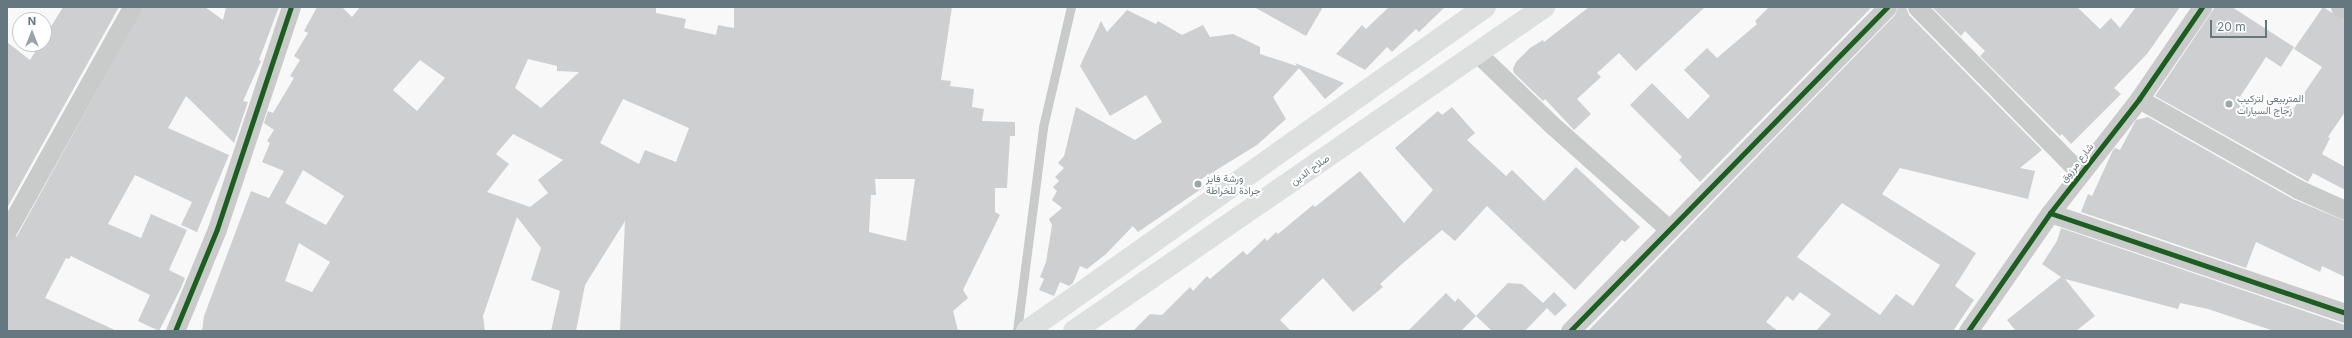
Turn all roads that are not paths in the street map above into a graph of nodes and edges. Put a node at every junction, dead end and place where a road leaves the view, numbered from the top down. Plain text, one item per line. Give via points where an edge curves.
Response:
1 (132, 7) edge
2 (291, 7) edge
3 (1071, 7) edge
4 (1486, 7) edge
5 (1544, 7) edge
6 (1887, 7) edge
7 (1918, 7) edge
8 (2202, 7) edge
9 (2340, 7) edge
10 (2345, 10) edge
11 (1441, 37) junction
12 (1468, 58) junction
13 (2139, 99) junction
14 (2080, 172) junction
15 (2345, 210) edge
16 (2050, 214) junction
17 (1669, 229) junction
18 (7, 231) edge
19 (2345, 313) edge
20 (175, 331) edge
21 (1017, 331) edge
22 (1027, 331) edge
23 (1074, 331) edge
24 (1570, 331) edge
25 (1968, 331) edge

1 - 18 street
2 - 20 street via 217,229
3 - 21 lane via 1043,127
4 - 11 highway
5 - 12 highway, صلاح الدين
6 - 17 street
7 - 14 street
8 - 13 street, شارع مرزوق
9 - 10 street
11 - 12 highway
11 - 22 highway
12 - 17 street via 1551,124
12 - 23 highway, صلاح الدين via 1284,188
13 - 14 street, شارع مرزوق
13 - 15 street via 2298,189
14 - 16 street, شارع مرزوق
16 - 19 street
16 - 25 street, شارع مرزوق
17 - 24 street

